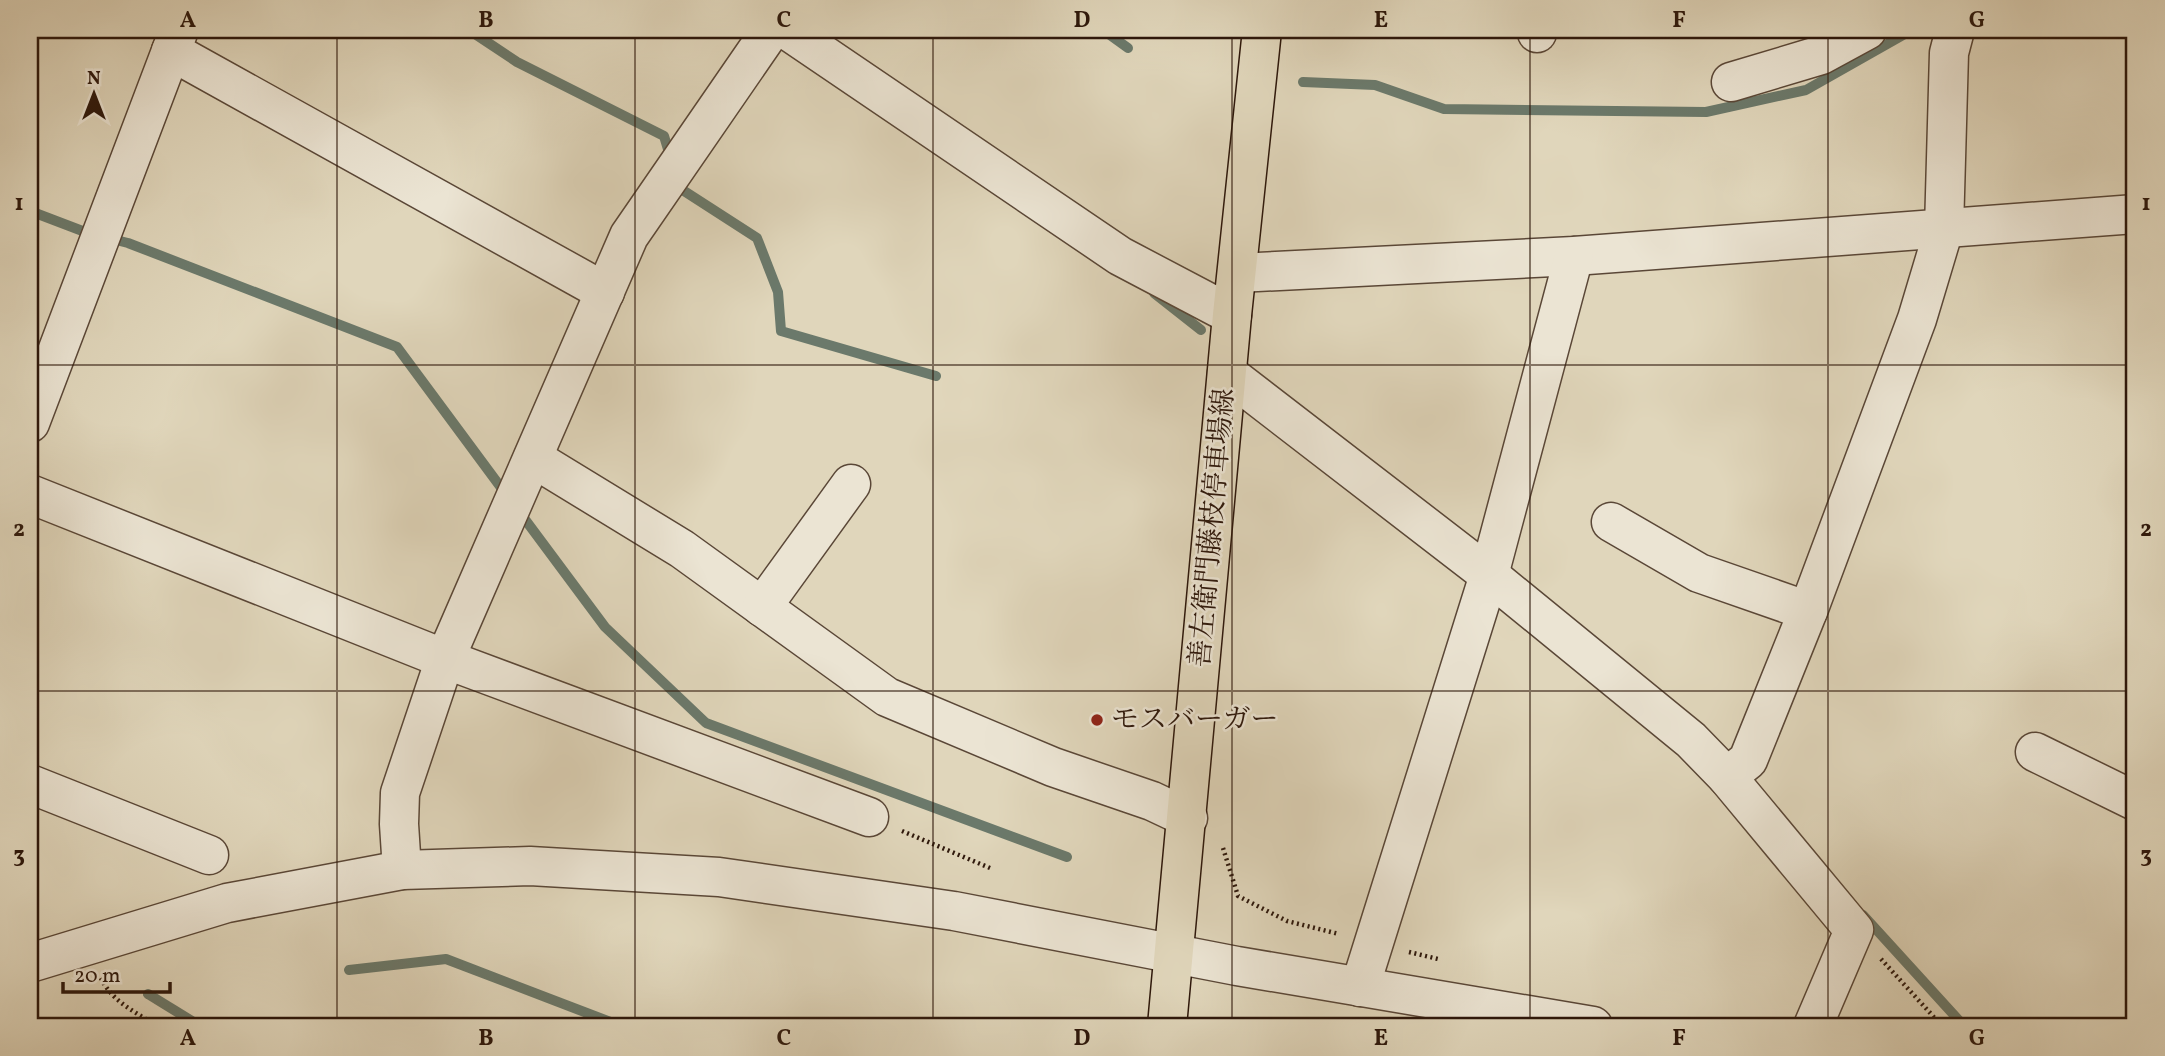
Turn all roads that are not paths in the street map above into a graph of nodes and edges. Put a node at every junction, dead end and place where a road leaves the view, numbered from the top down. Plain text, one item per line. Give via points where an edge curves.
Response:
1 (771, 30) edge
2 (787, 30) edge
3 (1262, 30) edge
4 (1867, 30) edge
5 (1955, 30) edge
6 (175, 40) edge
7 (1731, 82) dead end
8 (2135, 214) edge
9 (1944, 229) junction
10 (1574, 256) junction
11 (1238, 273) junction
12 (605, 292) junction
13 (1233, 315) junction
14 (1227, 373) junction
15 (30, 424) edge
16 (533, 458) junction
17 (851, 484) dead end
18 (30, 494) edge
19 (1611, 522) dead end
20 (1489, 575) junction
21 (762, 607) junction
22 (1808, 611) junction
23 (445, 659) junction
24 (2035, 752) dead end
25 (1727, 777) junction
26 (30, 784) edge
27 (2135, 802) edge
28 (869, 817) road end
29 (1188, 818) junction
30 (208, 855) dead end
31 (402, 870) junction
32 (1174, 954) junction
33 (36, 961) edge
34 (1360, 987) junction
35 (1167, 1026) edge
36 (1593, 1026) edge
37 (1813, 1026) edge

1 - 12 street via 629,236
2 - 13 street via 1120,256
3 - 11 main road, 善左衛門藤枝停車場線
4 - 7 street via 1821,55
5 - 9 street via 1949,53
6 - 12 street
6 - 15 street
8 - 9 street
9 - 10 street
9 - 22 street via 1917,319
10 - 11 street
10 - 20 street
11 - 13 main road, 善左衛門藤枝停車場線
12 - 16 street
13 - 14 main road, 善左衛門藤枝停車場線
14 - 20 street
14 - 29 main road, 善左衛門藤枝停車場線
16 - 21 street via 682,549
16 - 23 street
17 - 21 street
18 - 23 street
19 - 22 street via 1699,573
20 - 25 street via 1691,740
20 - 34 street
21 - 29 street via 887,697
22 - 25 street via 1748,760
23 - 28 street
23 - 31 street via 401,793
24 - 27 street
25 - 37 street via 1854,930
26 - 30 street
29 - 32 main road, 善左衛門藤枝停車場線
31 - 32 street via 530,866 719,877 954,911
31 - 33 street via 228,903
32 - 34 street
32 - 35 main road, 善左衛門藤枝停車場線
34 - 36 street

